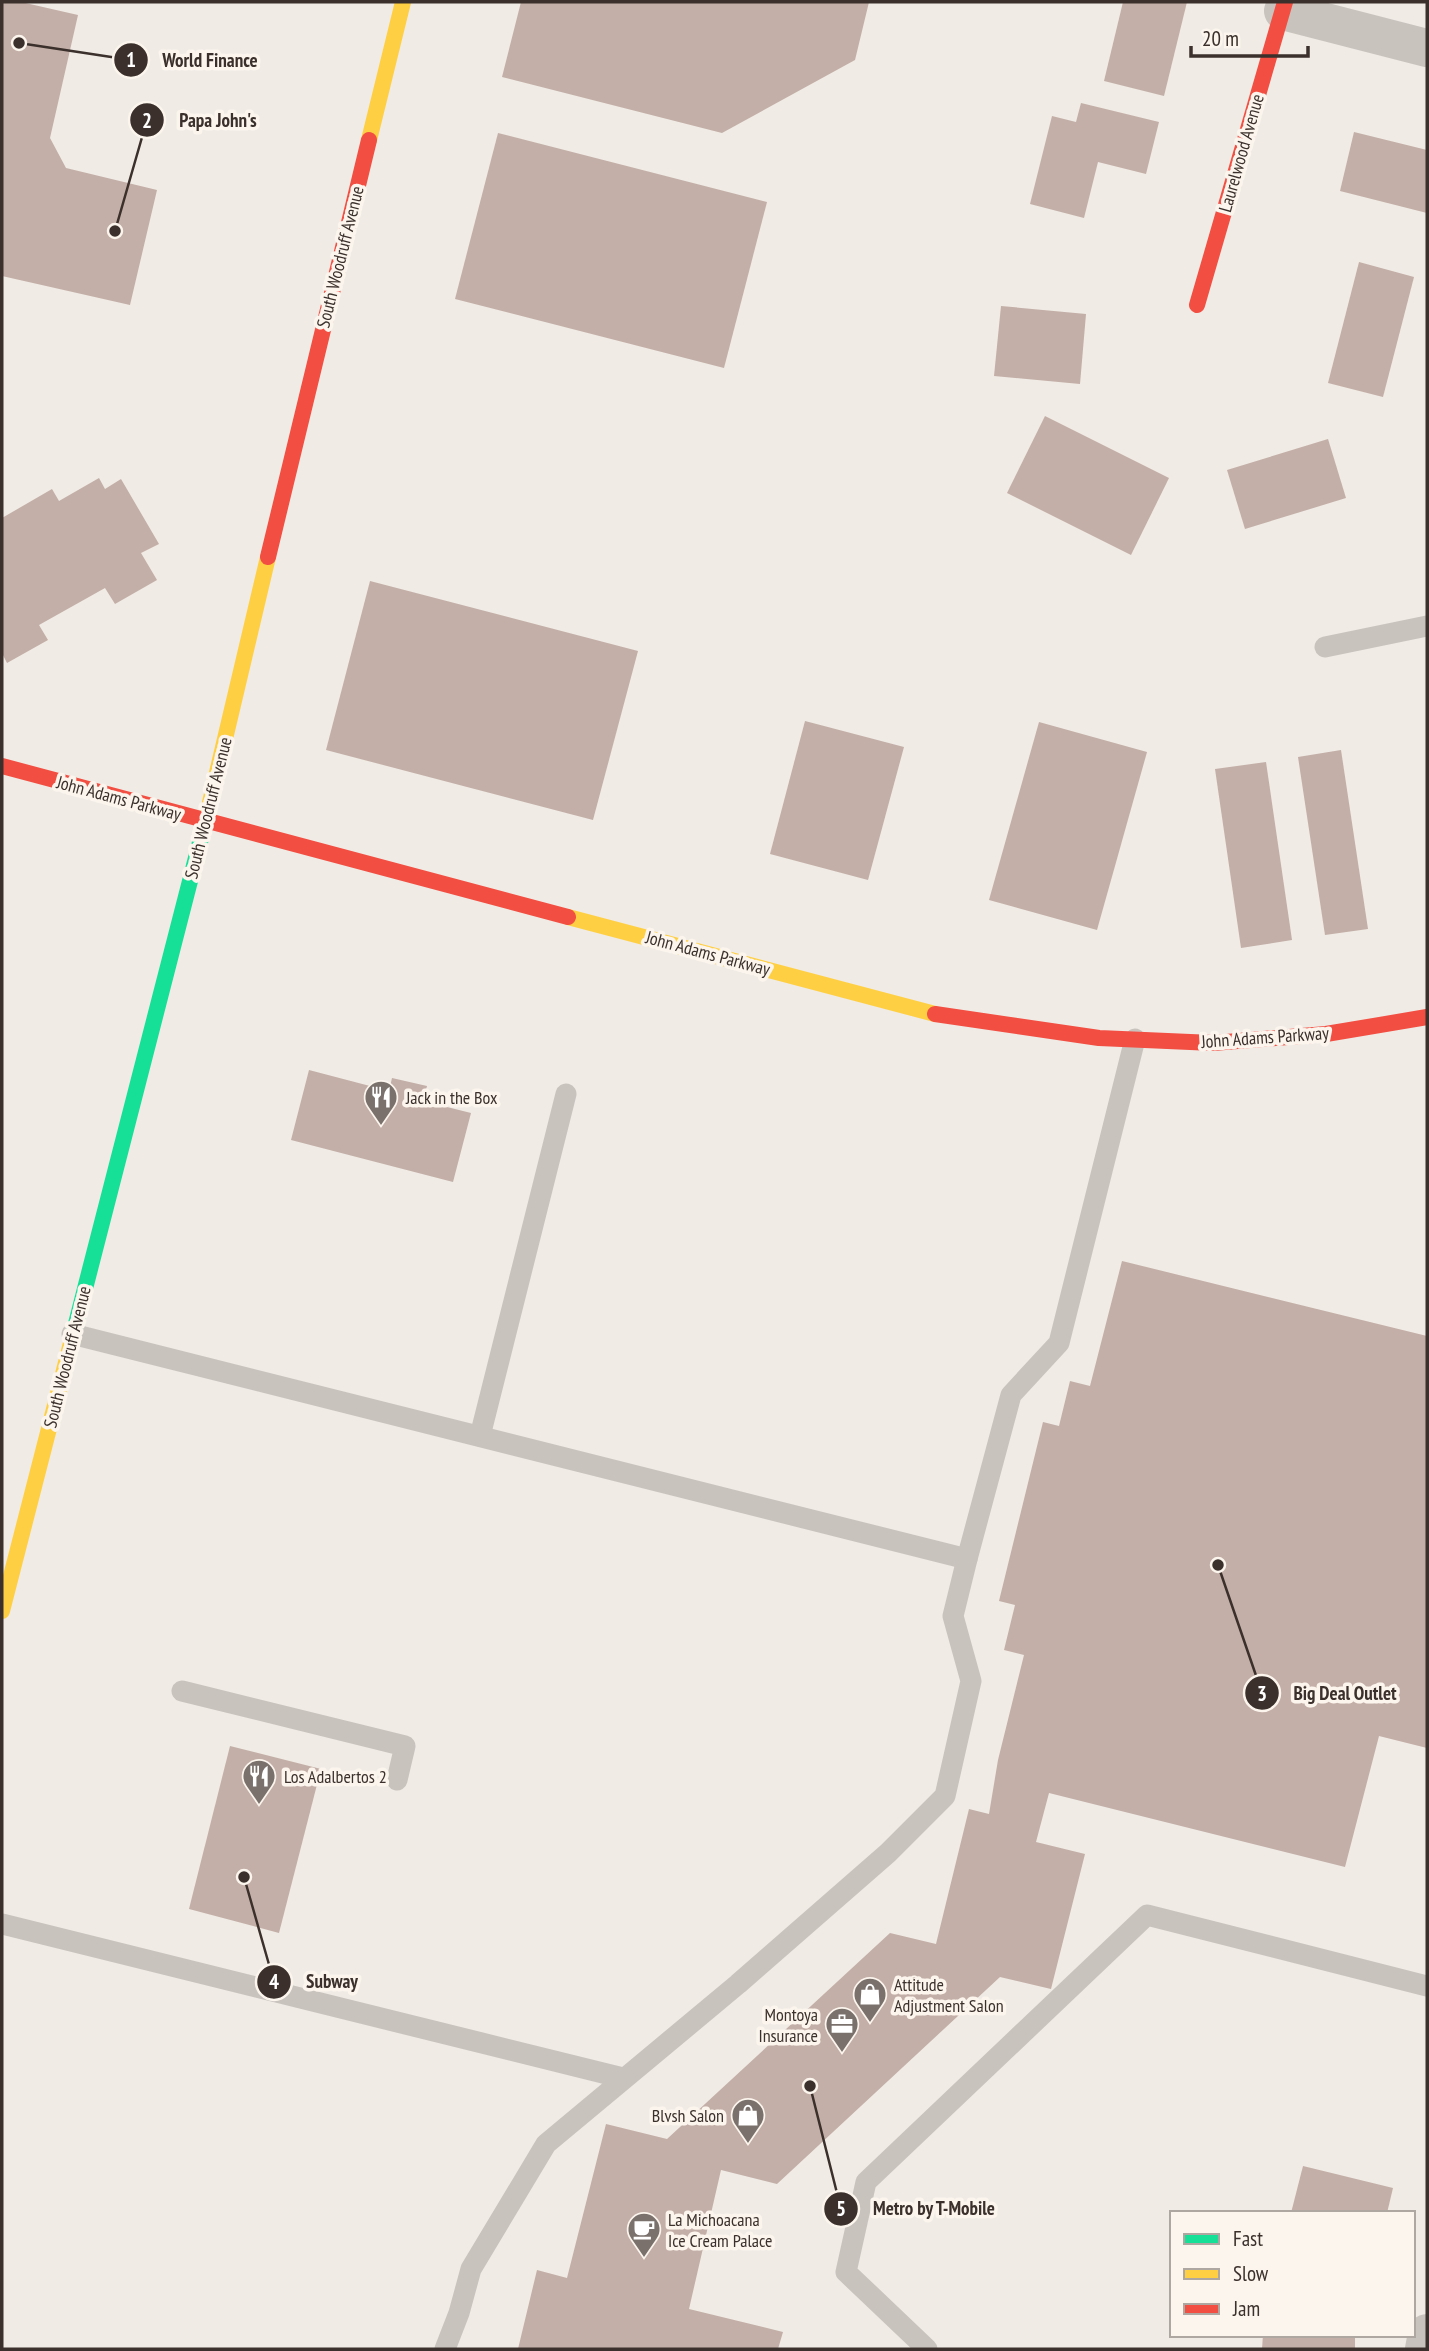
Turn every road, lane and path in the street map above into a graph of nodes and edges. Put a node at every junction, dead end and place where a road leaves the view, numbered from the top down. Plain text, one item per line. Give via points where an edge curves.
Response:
1 (403, 2) edge
2 (1284, 6) edge
3 (1427, 48) edge
4 (1197, 305) dead end
5 (1427, 625) edge
6 (1325, 648) dead end
7 (2, 766) edge
8 (206, 821) junction
9 (1427, 1017) edge
10 (1135, 1040) junction
11 (566, 1094) dead end
12 (72, 1334) junction
13 (480, 1436) junction
14 (967, 1559) junction
15 (2, 1611) edge
16 (182, 1691) dead end
17 (397, 1780) dead end
18 (2, 1924) edge
19 (1427, 1986) edge
20 (623, 2078) junction
21 (1427, 2333) edge
22 (445, 2349) edge
23 (927, 2349) edge
24 (1424, 2349) edge

1 - 8 street, South Woodruff Avenue
2 - 3 street
2 - 4 street, Laurelwood Avenue
5 - 6 lane
7 - 8 street, John Adams Parkway
8 - 10 street, John Adams Parkway via 938,1015
8 - 12 street, South Woodruff Avenue
9 - 10 street, John Adams Parkway via 1314,1035 1213,1043
10 - 14 lane via 1059,1343 1011,1395
11 - 13 lane
12 - 13 lane
12 - 15 street, South Woodruff Avenue
13 - 14 lane
14 - 20 lane via 953,1616 971,1681 945,1796 848,1889
16 - 17 lane via 405,1746
18 - 20 lane
19 - 23 lane via 1147,1914 866,2182 846,2272
20 - 22 lane via 545,2144 471,2269
21 - 24 street

